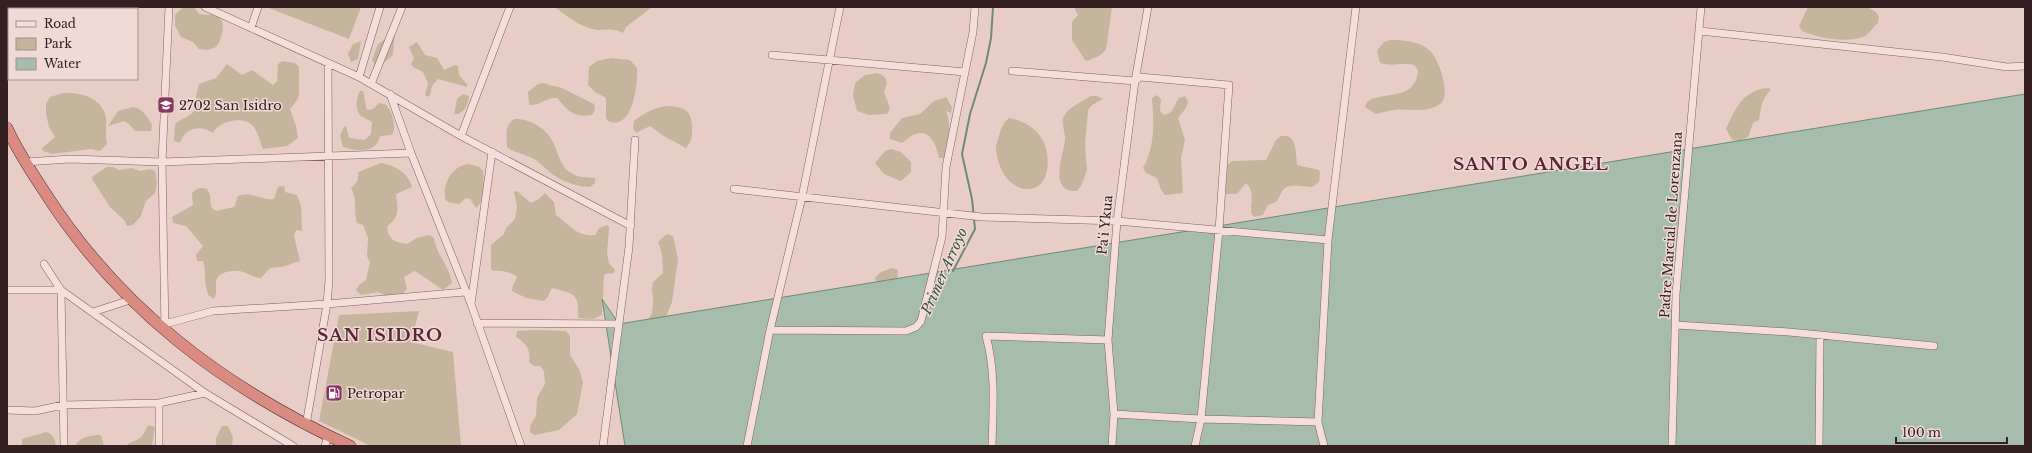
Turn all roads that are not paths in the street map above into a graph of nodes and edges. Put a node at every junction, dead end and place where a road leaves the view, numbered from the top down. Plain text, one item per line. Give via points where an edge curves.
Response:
1 (169, 7) edge
2 (205, 7) edge
3 (258, 7) edge
4 (380, 7) edge
5 (402, 7) edge
6 (510, 7) edge
7 (840, 7) edge
8 (975, 7) edge
9 (1148, 7) edge
10 (1356, 7) edge
11 (1701, 7) edge
12 (251, 28) junction
13 (1700, 31) junction
14 (772, 55) dead end
15 (830, 60) junction
16 (328, 63) junction
17 (2025, 66) edge
18 (1012, 71) dead end
19 (965, 72) junction
20 (359, 78) junction
21 (1135, 81) junction
22 (371, 84) junction
23 (390, 94) junction
24 (7, 128) edge
25 (461, 136) junction
26 (635, 140) dead end
27 (492, 152) junction
28 (411, 153) junction
29 (328, 156) junction
30 (25, 162) junction
31 (162, 162) junction
32 (734, 189) dead end
33 (802, 197) junction
34 (943, 213) junction
35 (1117, 221) junction
36 (631, 226) junction
37 (1220, 230) junction
38 (1328, 240) junction
39 (44, 264) dead end
40 (7, 290) edge
41 (61, 290) junction
42 (465, 292) junction
43 (130, 300) junction
44 (327, 304) junction
45 (471, 304) junction
46 (93, 312) junction
47 (477, 323) junction
48 (619, 324) junction
49 (1676, 324) junction
50 (165, 328) junction
51 (770, 330) junction
52 (1820, 335) junction
53 (1108, 340) junction
54 (1934, 346) dead end
55 (205, 393) junction
56 (159, 403) junction
57 (63, 406) junction
58 (7, 410) edge
59 (1114, 414) junction
60 (1201, 419) junction
61 (1318, 422) junction
62 (306, 425) junction
63 (327, 441) edge
64 (64, 446) edge
65 (159, 446) edge
66 (294, 446) edge
67 (350, 446) edge
68 (521, 446) edge
69 (603, 446) edge
70 (747, 446) edge
71 (992, 446) edge
72 (1112, 446) edge
73 (1195, 446) edge
74 (1324, 446) edge
75 (1672, 446) edge
76 (1819, 446) edge

1 - 31 street
2 - 12 street
3 - 12 street
4 - 20 street
5 - 22 street
6 - 25 street
7 - 15 street
8 - 19 street
9 - 21 street, Pa'i Ykua
10 - 38 street
11 - 13 street, Padre Marcial de Lorenzana
12 - 16 street
13 - 17 street via 1942,57 2008,67
13 - 49 street, Padre Marcial de Lorenzana via 1681,225
14 - 15 street
15 - 19 street
15 - 33 street
16 - 20 street
16 - 29 street
18 - 21 street
19 - 34 street via 946,167
20 - 22 street
21 - 35 street, Pa'i Ykua
21 - 37 street via 1140,77 1230,85
22 - 23 street
23 - 25 street
23 - 28 street
24 - 30 highway
25 - 27 street
26 - 36 street
27 - 36 street
27 - 45 street
28 - 29 street
28 - 42 street
29 - 31 street
29 - 44 street
30 - 31 street via 70,159
30 - 43 highway via 63,222
31 - 50 street
32 - 33 street
33 - 34 street
33 - 51 street
34 - 35 street via 979,217
34 - 51 street via 942,236 922,321 916,327 906,331
35 - 37 street
35 - 53 street, Pa'i Ykua
36 - 48 street
37 - 38 street
37 - 60 street
38 - 61 street
39 - 41 street
40 - 41 street
41 - 46 street
41 - 57 street
42 - 44 street
42 - 45 street
43 - 46 street
43 - 50 highway via 150,319
44 - 50 street via 213,311
44 - 62 street
45 - 47 street
46 - 55 street
47 - 48 street
47 - 68 street
48 - 69 street
49 - 52 street
49 - 75 street, Padre Marcial de Lorenzana
50 - 62 highway via 225,377
51 - 70 street
52 - 54 street
52 - 76 street
53 - 59 street, Pa'i Ykua
53 - 71 street via 986,336 992,355
55 - 56 street
55 - 66 street
56 - 57 street
56 - 65 street
57 - 58 street via 35,411
57 - 64 street
59 - 60 street
59 - 72 street, Pa'i Ykua
60 - 61 street
60 - 73 street
61 - 74 street
62 - 63 highway
63 - 67 highway

